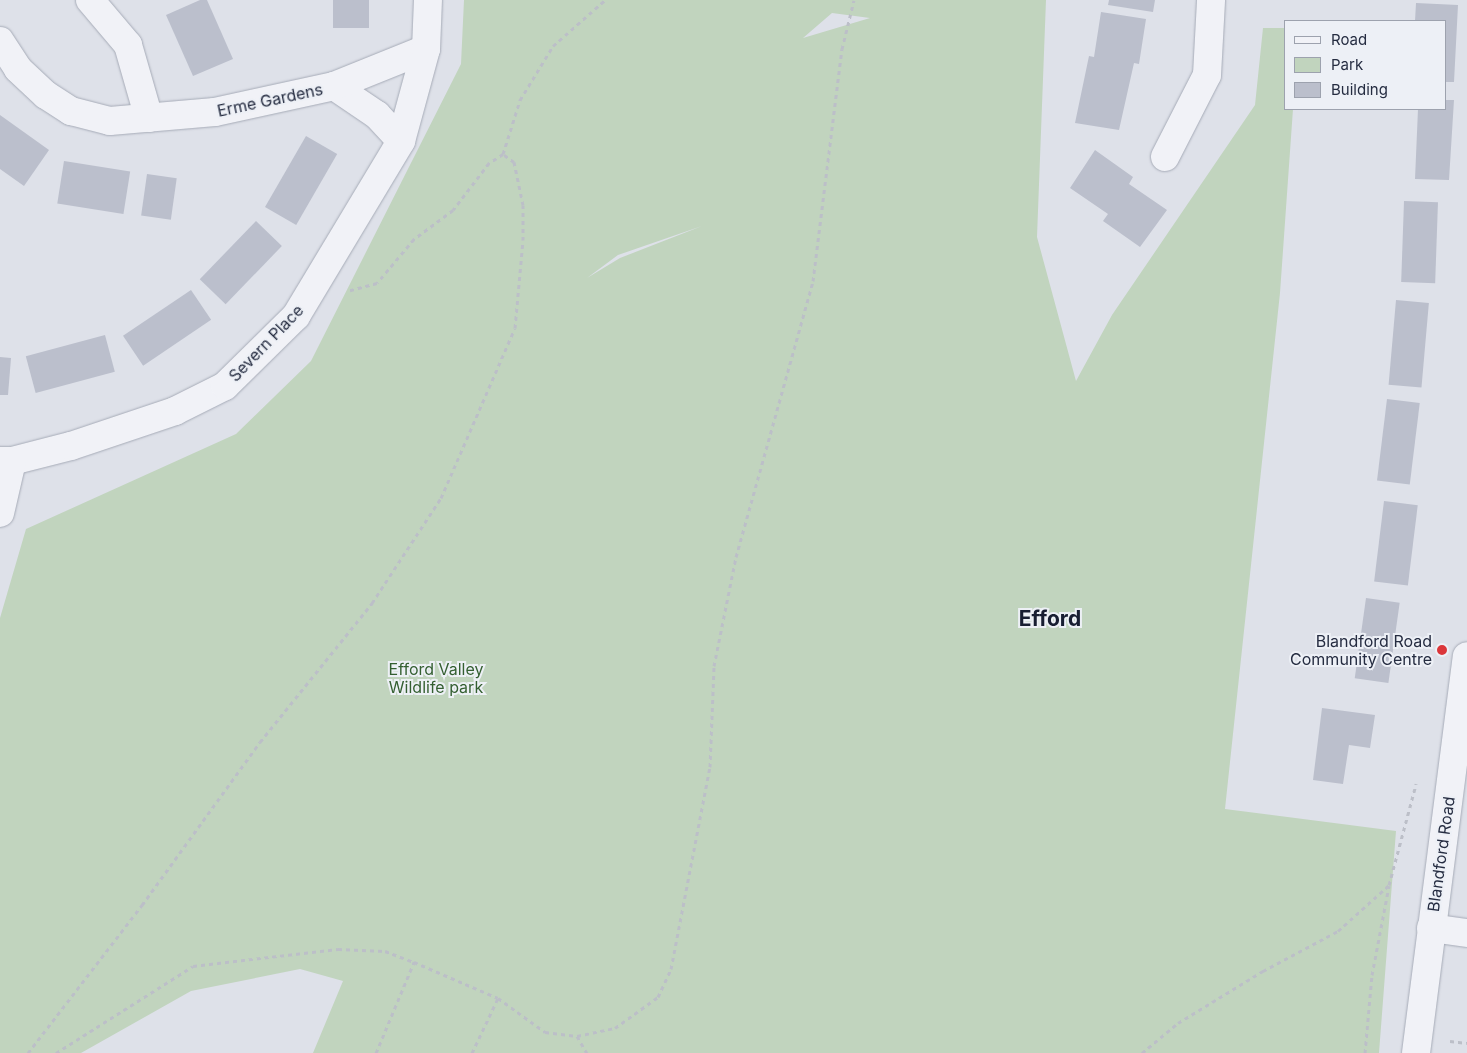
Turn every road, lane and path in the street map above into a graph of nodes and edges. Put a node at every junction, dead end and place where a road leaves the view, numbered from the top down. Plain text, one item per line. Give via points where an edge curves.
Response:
1 (90, 0) edge
2 (428, 0) edge
3 (605, 0) edge
4 (854, 0) edge
5 (1211, 0) edge
6 (0, 41) edge
7 (426, 49) junction
8 (334, 86) junction
9 (149, 118) junction
10 (401, 141) junction
11 (503, 154) junction
12 (1165, 158) dead end
13 (306, 302) junction
14 (6, 461) edge
15 (0, 513) edge
16 (1467, 656) edge
17 (1419, 774) dead end
18 (1389, 885) junction
19 (1431, 928) junction
20 (1467, 933) edge
21 (414, 962) junction
22 (498, 998) junction
23 (578, 1036) junction
24 (28, 1053) edge
25 (56, 1053) edge
26 (376, 1053) edge
27 (472, 1053) edge
28 (588, 1053) edge
29 (1142, 1053) edge
30 (1365, 1053) edge
31 (1416, 1053) edge

1 - 9 street via 128,45
2 - 7 street, Severn Place
3 - 11 path via 553,46 520,100
4 - 23 path via 842,49 813,281 736,557 714,666 710,768 671,969 658,997 637,1016 616,1028
5 - 12 street via 1207,75
6 - 9 street, Erme Gardens via 18,69 46,95 71,111 110,121
7 - 8 street
7 - 10 street, Severn Place
8 - 9 street, Erme Gardens via 215,112
8 - 10 street, Erme Gardens via 377,115
10 - 13 street, Severn Place
11 - 13 path via 489,163 453,210 414,239 377,283
11 - 24 path via 514,162 523,205 514,328 441,498 372,604 260,742 142,905
13 - 14 street, Severn Place via 266,349 225,386 121,432
14 - 15 street
16 - 19 street, Blandford Road
17 - 18 path
18 - 29 path via 1338,932 1209,1004
18 - 30 path via 1372,975
19 - 20 street
19 - 31 street, Blandford Road
21 - 22 path
21 - 25 path via 385,951 338,949 193,966
21 - 26 path
22 - 23 path via 545,1032
22 - 27 path
23 - 28 path

